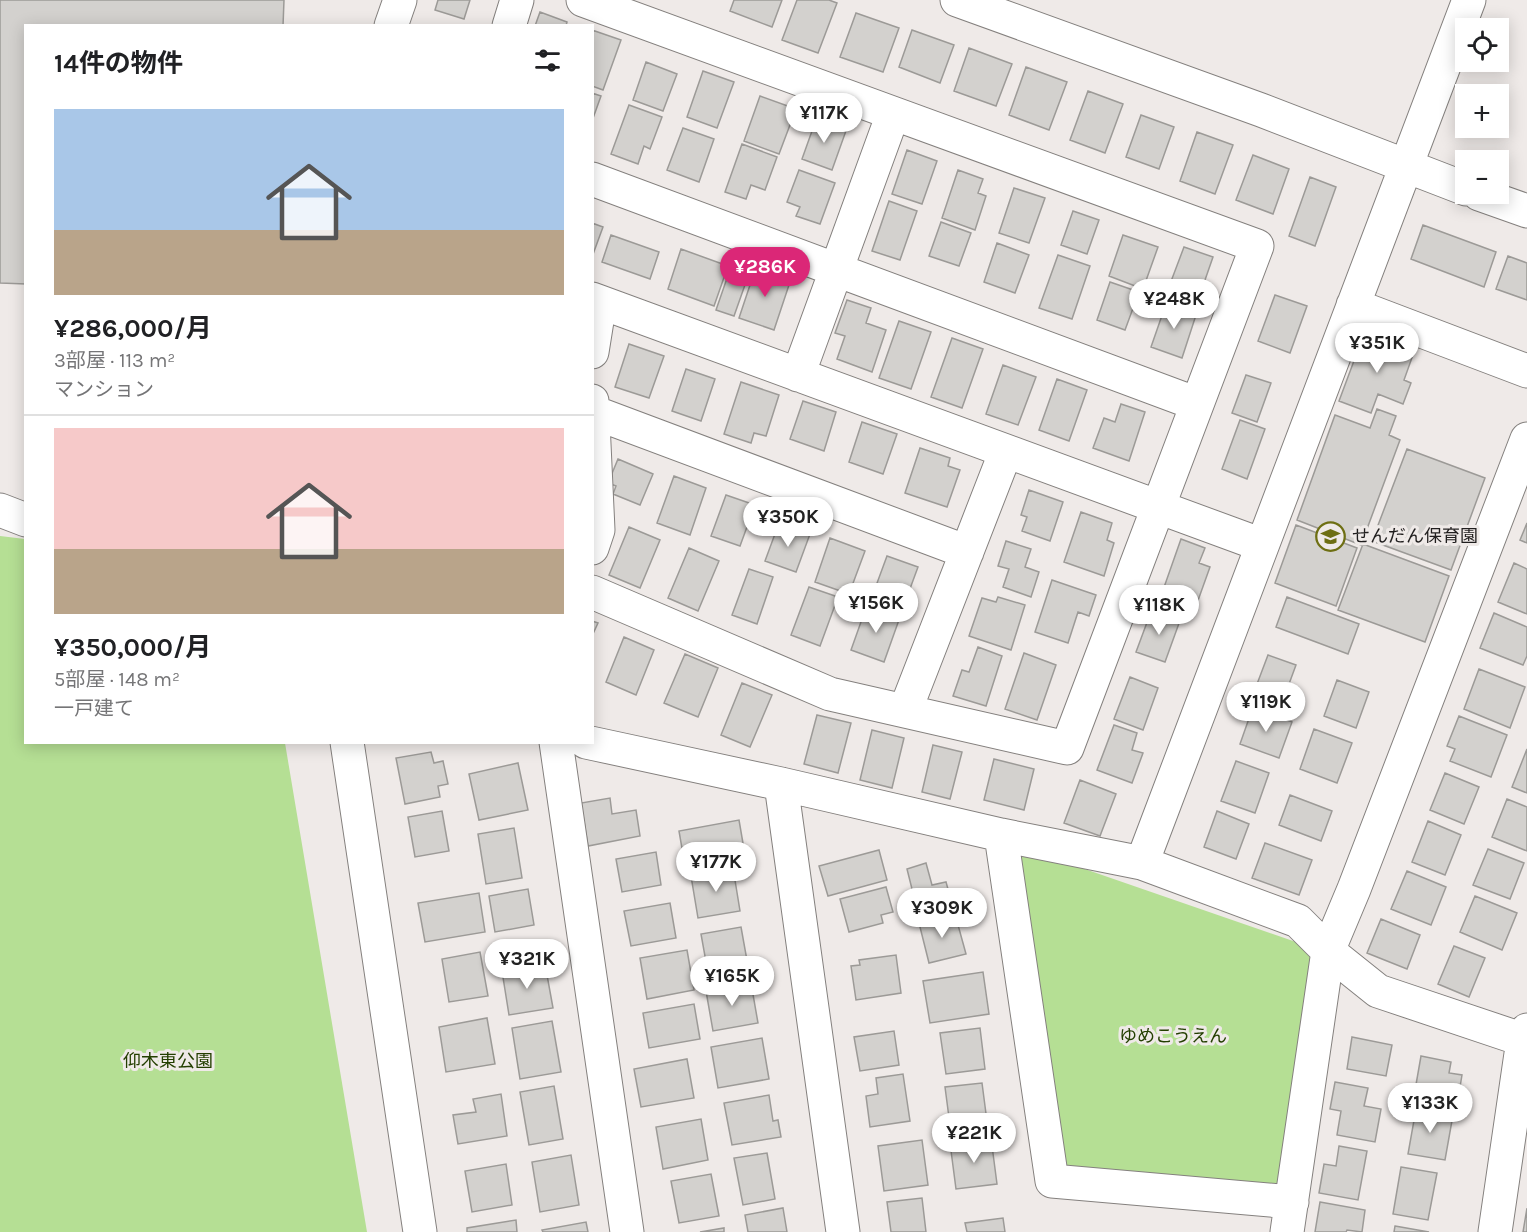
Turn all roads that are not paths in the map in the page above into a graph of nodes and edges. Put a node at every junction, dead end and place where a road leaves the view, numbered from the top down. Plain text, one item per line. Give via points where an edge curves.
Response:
1 (400, 0) edge
2 (517, 0) edge
3 (582, 0) edge
4 (957, 0) edge
5 (1469, 0) edge
6 (393, 24) edge
7 (510, 24) edge
8 (893, 114) junction
9 (1406, 166) junction
10 (594, 180) edge
11 (1455, 185) edge
12 (1506, 204) edge
13 (1527, 212) edge
14 (836, 270) junction
15 (596, 301) edge
16 (1353, 305) junction
17 (594, 326) edge
18 (1527, 370) edge
19 (798, 375) junction
20 (1197, 404) junction
21 (594, 407) edge
22 (594, 432) edge
23 (1527, 439) edge
24 (1006, 451) junction
25 (1159, 507) junction
26 (0, 510) edge
27 (24, 519) edge
28 (594, 542) edge
29 (1262, 545) junction
30 (967, 552) junction
31 (594, 593) edge
32 (905, 711) junction
33 (346, 744) edge
34 (556, 744) edge
35 (594, 744) edge
36 (781, 784) junction
37 (1001, 835) junction
38 (1142, 863) junction
39 (1328, 951) junction
40 (1526, 1037) edge
41 (1289, 1217) edge
42 (420, 1232) edge
43 (627, 1232) edge
44 (843, 1232) edge
45 (1495, 1232) edge

1 - 6 street
2 - 7 street
3 - 8 street
4 - 9 street
5 - 9 street
8 - 14 street
8 - 20 street via 1257,246
9 - 11 street
9 - 16 street
10 - 14 street
12 - 13 street
14 - 19 street
14 - 20 street
15 - 17 street
15 - 19 street
16 - 18 street
16 - 29 street
19 - 24 street
20 - 25 street
21 - 30 street
22 - 28 street via 598,530
23 - 39 street
24 - 25 street
24 - 30 street
25 - 29 street
25 - 32 street via 1067,748
26 - 27 street
29 - 38 street
30 - 32 street
31 - 32 street via 830,694
33 - 42 street
34 - 43 street
35 - 36 street
36 - 37 street
36 - 44 street
37 - 38 street
37 - 41 street via 1052,1181
38 - 39 street via 1298,921
39 - 40 street via 1378,991
39 - 41 street
40 - 45 street

